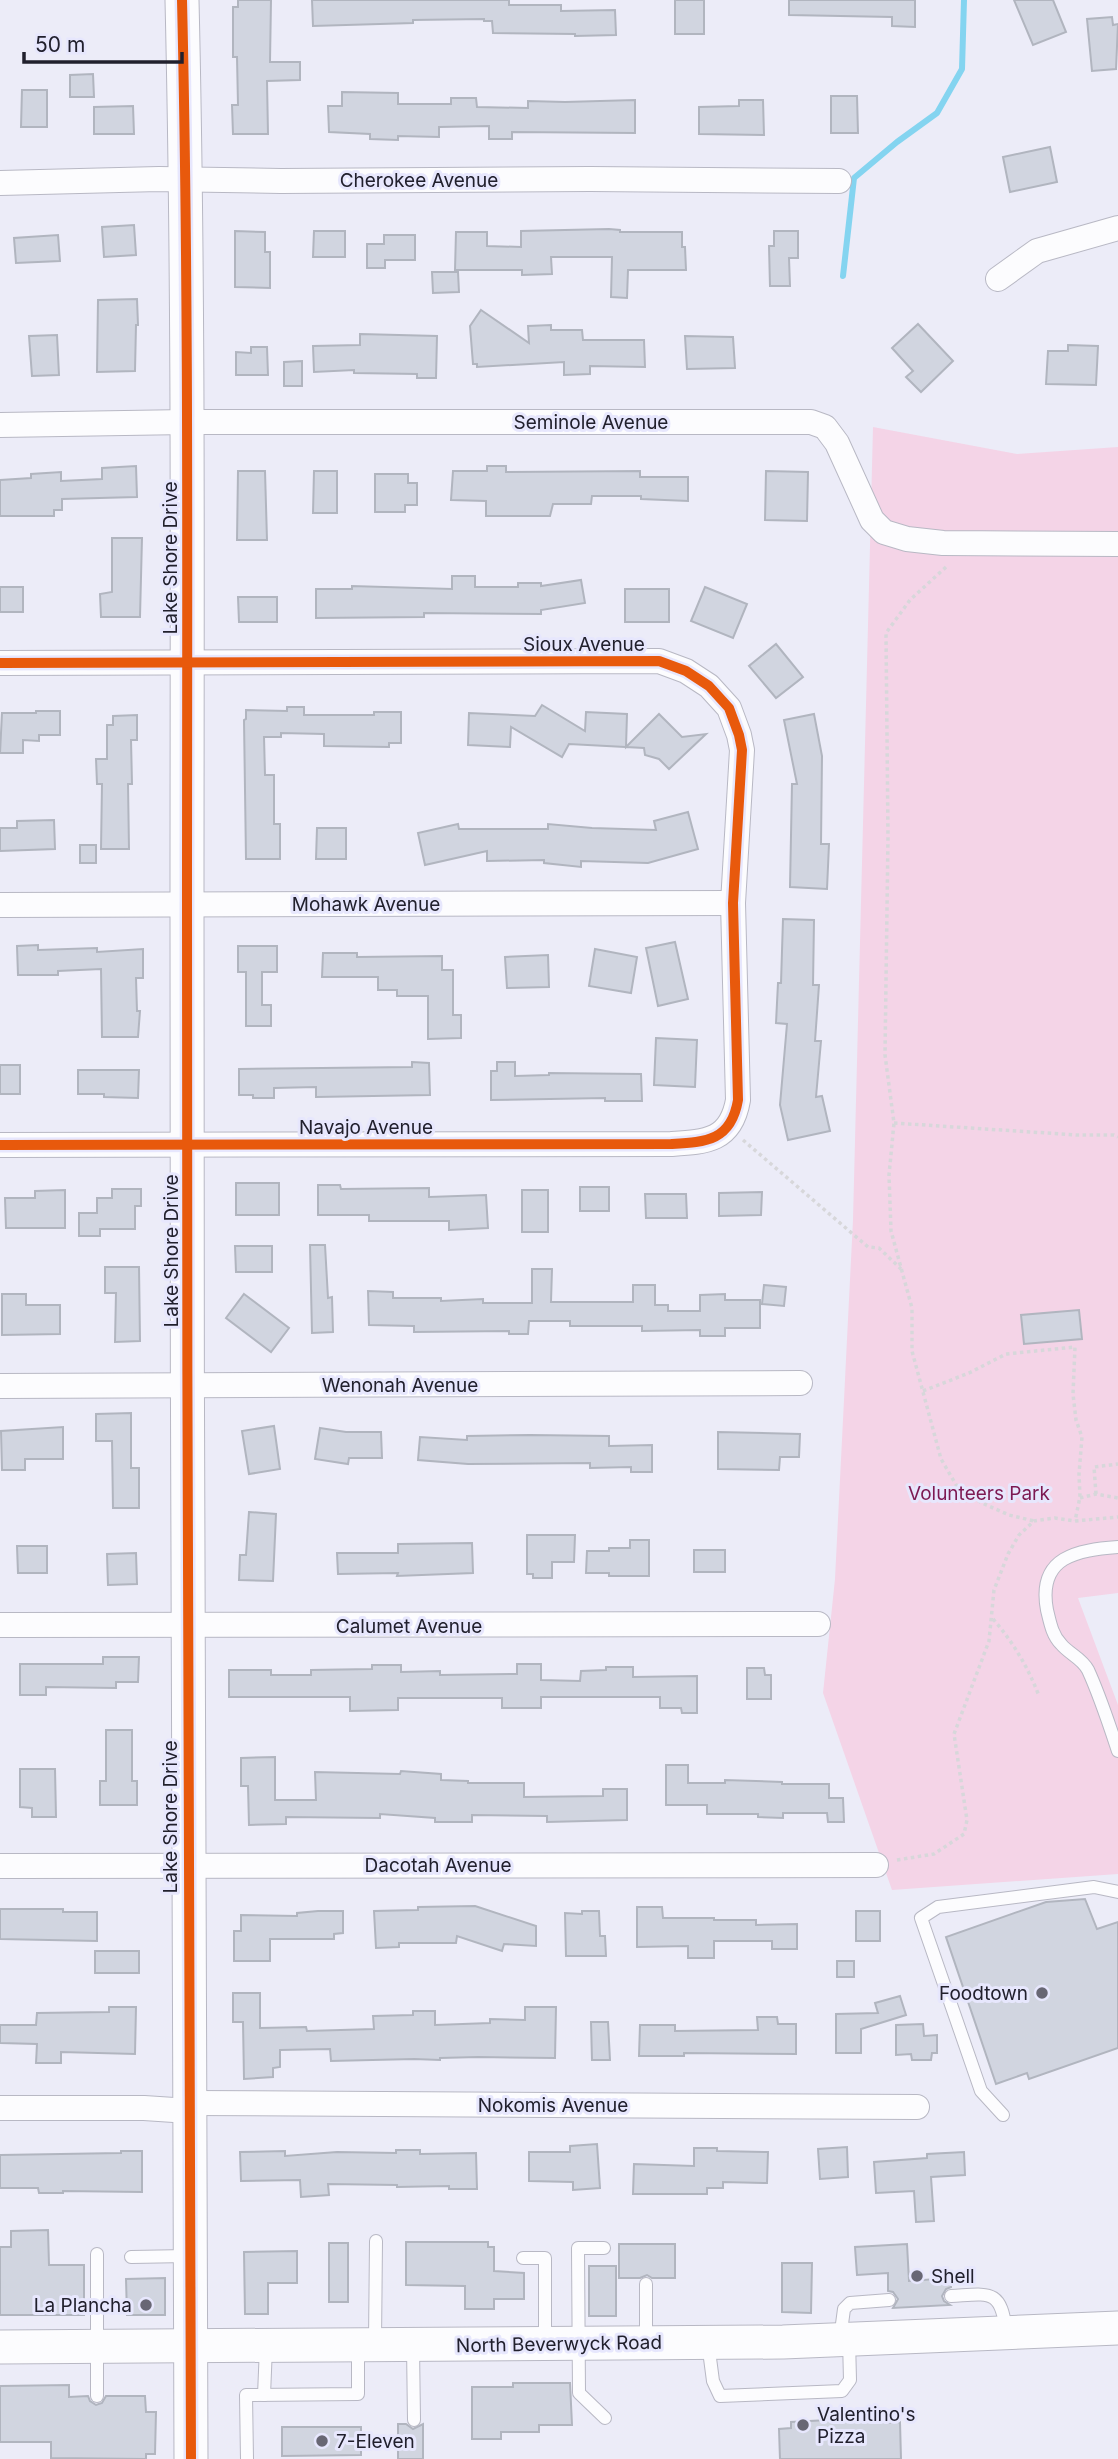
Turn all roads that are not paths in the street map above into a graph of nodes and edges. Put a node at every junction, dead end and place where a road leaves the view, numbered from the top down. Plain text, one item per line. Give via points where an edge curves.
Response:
1 (182, 0) edge
2 (186, 179) junction
3 (839, 181) dead end
4 (0, 183) edge
5 (1118, 228) edge
6 (998, 279) dead end
7 (187, 422) junction
8 (0, 425) edge
9 (1118, 544) edge
10 (0, 663) edge
11 (187, 663) junction
12 (733, 903) junction
13 (187, 904) junction
14 (0, 905) edge
15 (728, 1127) joint
16 (188, 1145) junction
17 (0, 1146) edge
18 (800, 1383) dead end
19 (0, 1386) edge
20 (189, 1386) junction
21 (1118, 1548) edge
22 (0, 1625) edge
23 (818, 1625) dead end
24 (188, 1626) junction
25 (1118, 1751) edge
26 (876, 1864) road end
27 (188, 1865) junction
28 (0, 1866) edge
29 (1118, 1892) edge
30 (189, 2107) junction
31 (917, 2107) dead end
32 (0, 2108) edge
33 (1003, 2115) dead end
34 (376, 2241) dead end
35 (604, 2248) dead end
36 (97, 2254) dead end
37 (190, 2256) junction
38 (131, 2257) dead end
39 (523, 2258) dead end
40 (646, 2284) dead end
41 (951, 2296) dead end
42 (889, 2300) dead end
43 (1118, 2328) edge
44 (1006, 2333) junction
45 (845, 2339) junction
46 (708, 2343) junction
47 (545, 2344) junction
48 (578, 2344) junction
49 (646, 2344) junction
50 (367, 2346) junction
51 (413, 2346) junction
52 (0, 2347) edge
53 (97, 2347) junction
54 (190, 2347) junction
55 (266, 2347) junction
56 (264, 2395) junction
57 (97, 2396) dead end
58 (605, 2418) dead end
59 (414, 2420) dead end
60 (191, 2459) edge
61 (247, 2459) edge

1 - 2 street, Lake Shore Drive
2 - 3 street, Cherokee Avenue
2 - 4 street, Cherokee Avenue
2 - 7 street, Lake Shore Drive
5 - 6 street via 1037,251
7 - 8 street, Seminole Avenue
7 - 9 street, Seminole Avenue via 811,422 825,427 837,443 872,520 884,532 907,539 964,543
7 - 11 street, Lake Shore Drive
10 - 11 street, Sioux Avenue
11 - 12 street, Sioux Avenue via 659,662 686,671 720,697 739,735
11 - 13 street, Lake Shore Drive
12 - 13 street, Mohawk Avenue
12 - 15 street, Sioux Avenue via 738,1100
13 - 14 street, Mohawk Avenue
13 - 16 street, Lake Shore Drive
15 - 16 street, Navajo Avenue via 704,1142 671,1144
16 - 17 street, Navajo Avenue
16 - 20 street, Lake Shore Drive
18 - 20 street, Wenonah Avenue
19 - 20 street, Wenonah Avenue
20 - 24 street, Lake Shore Drive
21 - 25 lane via 1083,1550 1066,1558 1052,1570 1046,1585 1052,1629 1086,1668
22 - 24 street, Calumet Avenue
23 - 24 street, Calumet Avenue
24 - 27 street, Lake Shore Drive
26 - 27 street, Dacotah Avenue
27 - 28 street, Dacotah Avenue
27 - 30 street, Lake Shore Drive
29 - 33 lane via 1094,1887 938,1907 921,1918 981,2091
30 - 31 street, Nokomis Avenue
30 - 32 street, Nokomis Avenue
30 - 37 street, Lake Shore Drive
34 - 50 lane
35 - 48 lane via 578,2248
36 - 53 lane
37 - 38 lane
37 - 54 street, Lake Shore Drive
39 - 47 lane via 545,2258
40 - 49 lane
41 - 44 lane via 993,2297 1000,2303
42 - 45 lane via 850,2303 844,2309
43 - 44 street, North Beverwyck Road
44 - 45 street, North Beverwyck Road
45 - 46 street, North Beverwyck Road
45 - 46 lane via 850,2380 842,2391 720,2396 713,2381
46 - 49 street, North Beverwyck Road
47 - 48 street, North Beverwyck Road
47 - 51 street, North Beverwyck Road
48 - 49 street, North Beverwyck Road
48 - 58 lane via 579,2393
50 - 51 street, North Beverwyck Road
50 - 55 street, North Beverwyck Road
50 - 56 lane via 358,2394
51 - 59 lane
52 - 53 street, North Beverwyck Road
53 - 54 street, North Beverwyck Road
53 - 57 lane
54 - 55 street, North Beverwyck Road
54 - 60 street, Lake Shore Drive
55 - 56 lane
56 - 61 lane via 246,2395

